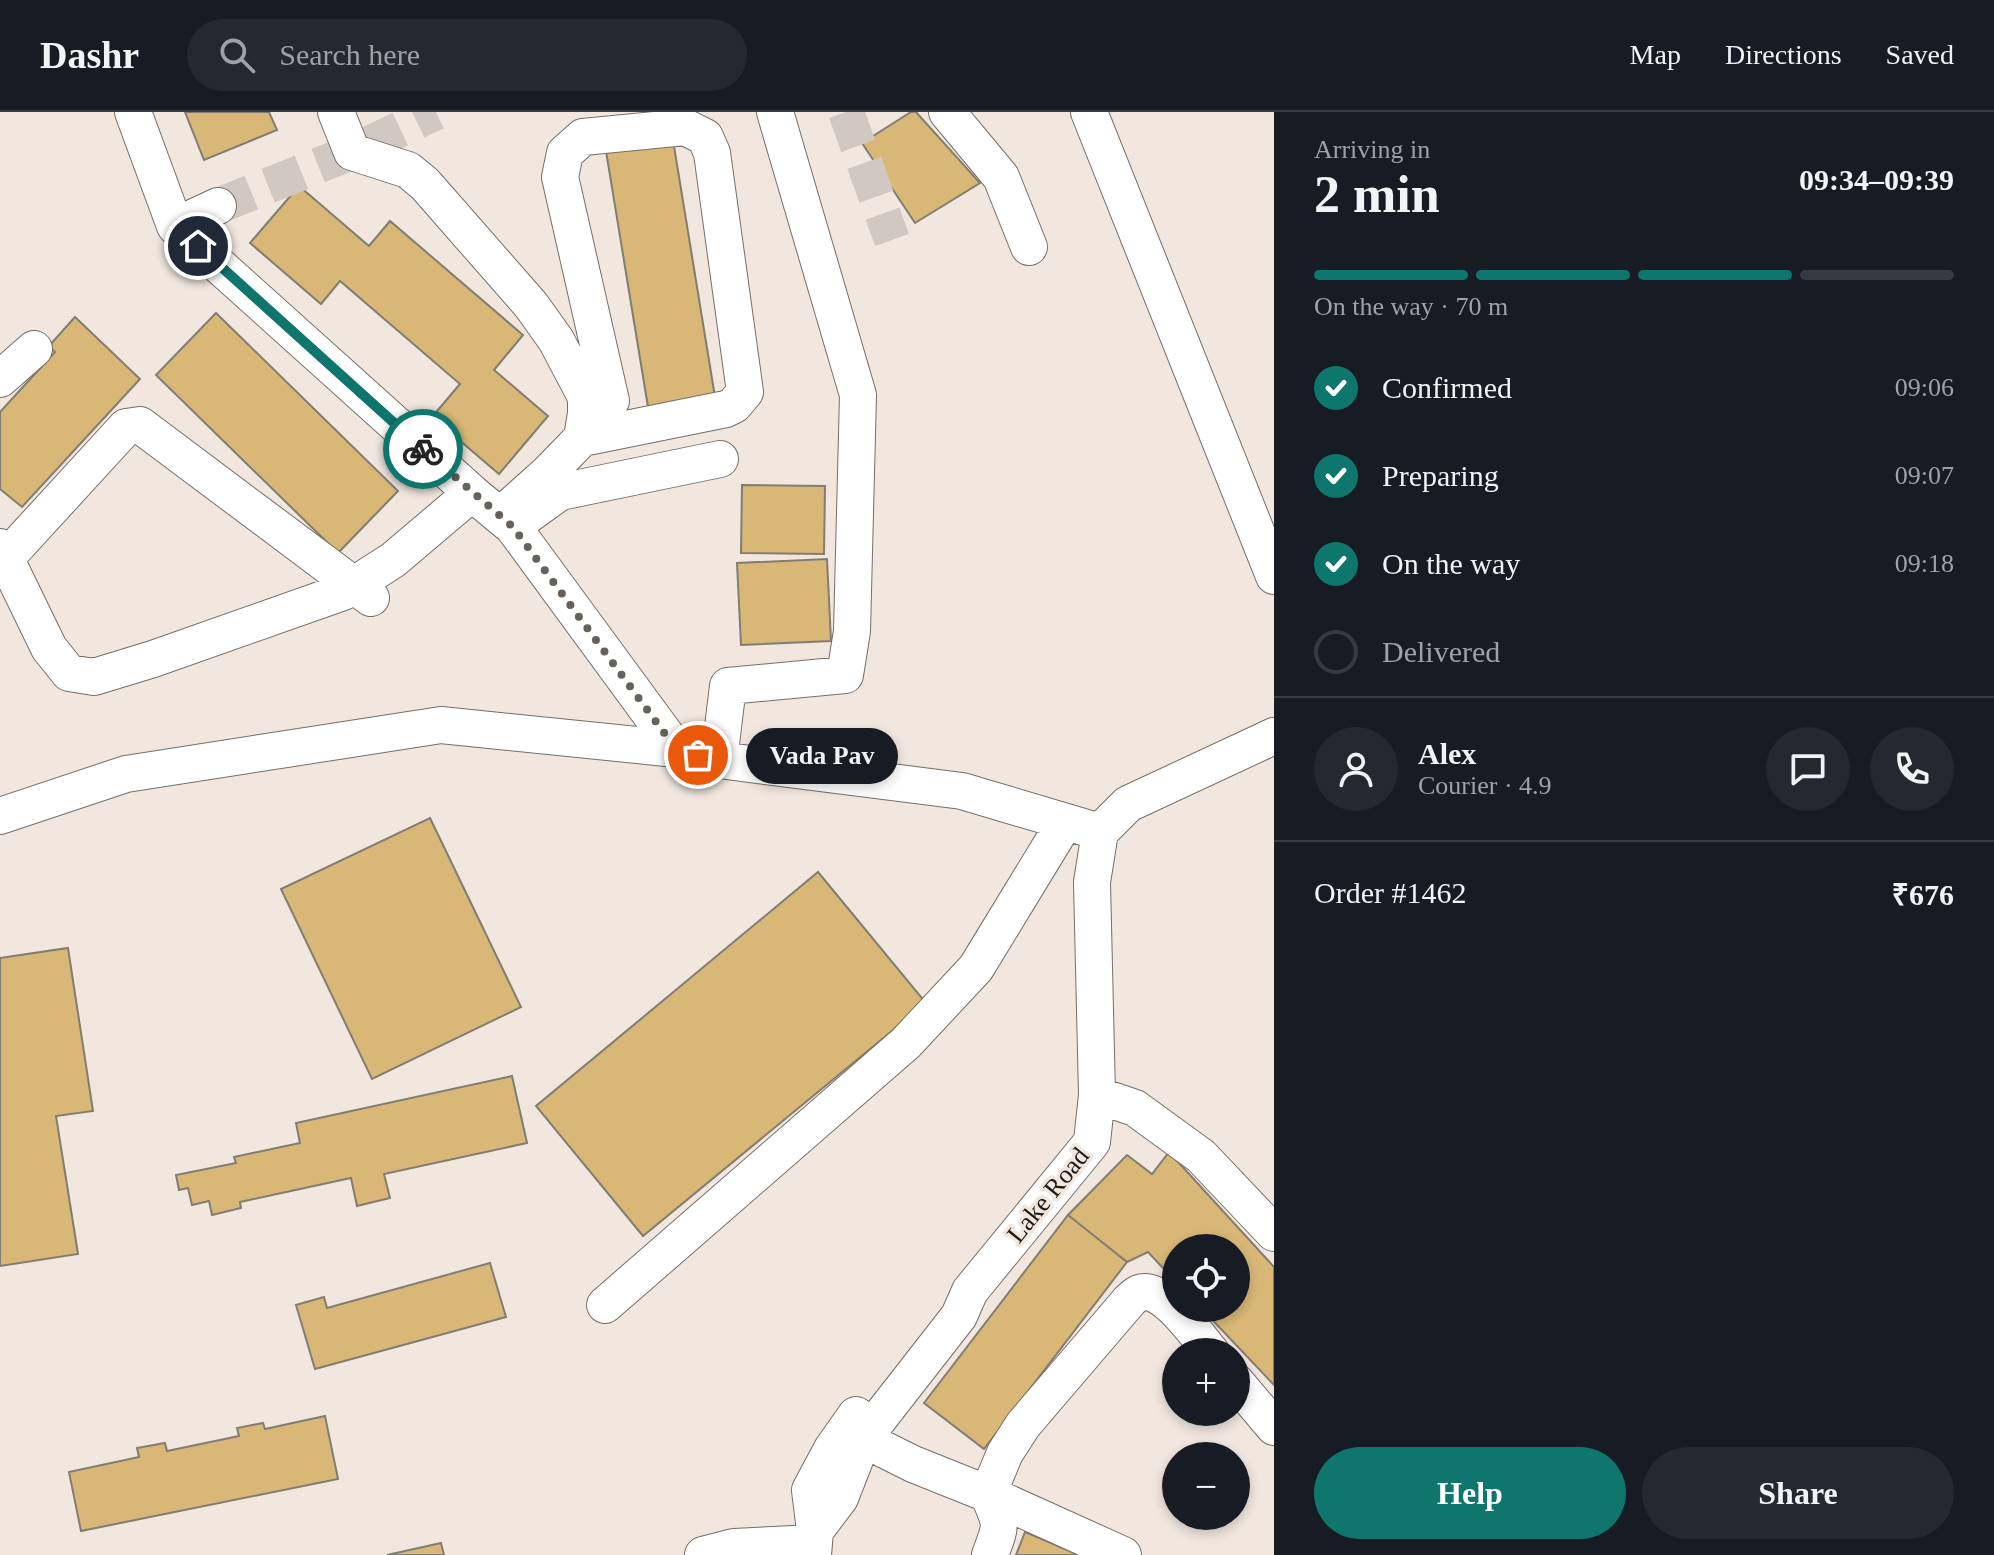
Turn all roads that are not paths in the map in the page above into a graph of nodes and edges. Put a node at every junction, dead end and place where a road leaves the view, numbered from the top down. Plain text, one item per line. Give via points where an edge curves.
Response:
1 (133, 112) edge
2 (336, 112) edge
3 (775, 112) edge
4 (947, 112) edge
5 (1089, 112) edge
6 (218, 206) tunnel mouth
7 (175, 226) junction
8 (1029, 247) dead end
9 (34, 349) dead end
10 (0, 379) edge
11 (611, 401) dead end
12 (582, 438) junction
13 (720, 459) dead end
14 (472, 493) junction
15 (507, 521) junction
16 (3, 553) edge
17 (1274, 576) edge
18 (365, 593) junction
19 (1274, 736) edge
20 (676, 749) junction
21 (719, 760) junction
22 (0, 816) edge
23 (1065, 822) junction
24 (1100, 832) junction
25 (1097, 1095) junction
26 (1274, 1233) edge
27 (1008, 1264) dead end
28 (605, 1305) dead end
29 (1199, 1338) edge
30 (1250, 1399) edge
31 (1274, 1427) edge
32 (862, 1434) junction
33 (988, 1494) junction
34 (814, 1543) edge
35 (703, 1555) edge
36 (990, 1555) edge
37 (1123, 1555) edge

1 - 7 street
2 - 12 street via 352,152 408,170 425,184 531,305 586,397
3 - 21 street via 858,395 852,631 845,675 728,686
4 - 8 street via 1001,177
5 - 17 street
6 - 7 street
7 - 14 street
9 - 10 street
11 - 12 street via 560,177 565,153 583,137 685,127 705,137 712,153 745,392 726,409
12 - 15 street
13 - 15 street via 560,492
14 - 15 street
14 - 18 street via 393,560
15 - 20 street
16 - 18 street via 49,648 69,673 94,677 343,592
16 - 18 street via 126,427 140,425
19 - 24 street via 1128,804
20 - 21 street
20 - 22 street via 441,725 126,774
21 - 23 street via 962,791
23 - 24 street
23 - 28 street via 976,968 906,1043
24 - 25 street, Lake Road via 1092,882
25 - 26 street via 1135,1108 1201,1156
25 - 32 street, Lake Road via 1092,1142 970,1291 950,1303
27 - 32 street via 887,1421
29 - 33 street via 1166,1299 1150,1292 1129,1301 1023,1425
30 - 31 street
32 - 33 street via 913,1464
32 - 34 street via 832,1449 810,1490
33 - 36 street via 1000,1527
33 - 37 street
34 - 35 street via 734,1547

